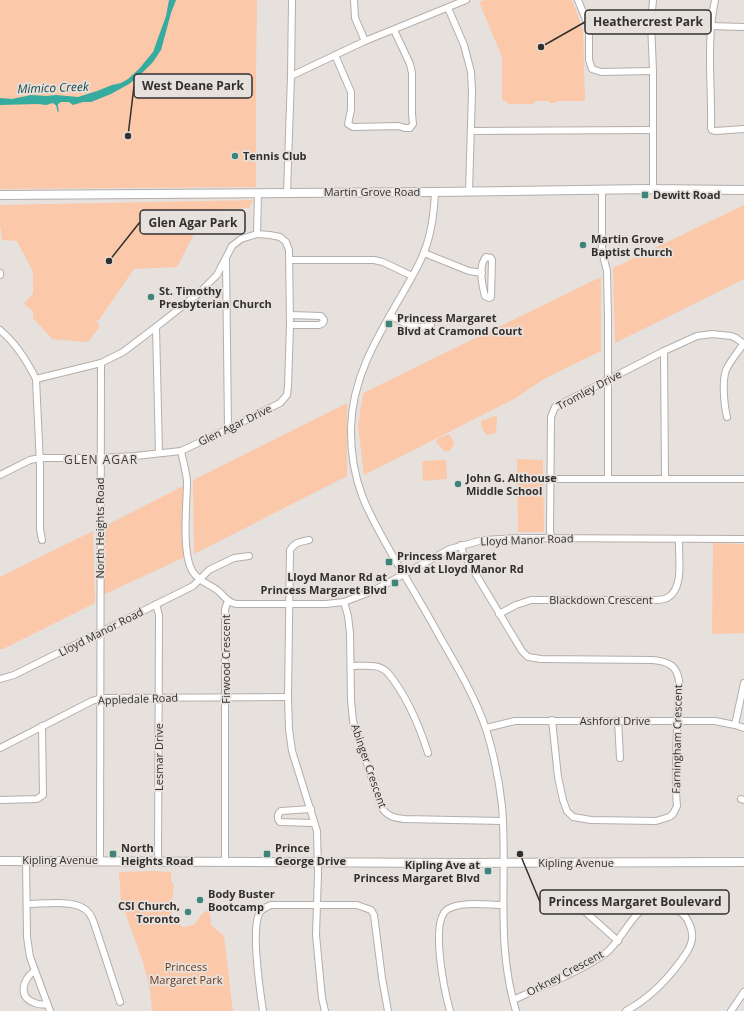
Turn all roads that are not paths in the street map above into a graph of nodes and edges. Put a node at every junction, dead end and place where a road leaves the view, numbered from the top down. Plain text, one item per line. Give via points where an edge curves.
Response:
1 (292, 0) edge
2 (354, 0) edge
3 (466, 0) edge
4 (578, 0) edge
5 (653, 0) edge
6 (715, 0) edge
7 (448, 8) junction
8 (711, 26) junction
9 (744, 27) edge
10 (394, 30) junction
11 (365, 42) junction
12 (336, 55) junction
13 (653, 71) junction
14 (291, 76) junction
15 (744, 129) edge
16 (652, 130) junction
17 (471, 131) junction
18 (653, 189) junction
19 (602, 190) junction
20 (744, 190) edge
21 (287, 192) junction
22 (435, 192) junction
23 (470, 192) junction
24 (258, 193) junction
25 (0, 195) edge
26 (257, 234) junction
27 (424, 253) junction
28 (226, 257) junction
29 (290, 260) junction
30 (482, 273) junction
31 (412, 276) junction
32 (290, 315) junction
33 (390, 315) junction
34 (290, 325) junction
35 (430, 325) dead end
36 (156, 328) junction
37 (0, 330) edge
38 (744, 344) edge
39 (664, 351) junction
40 (101, 363) junction
41 (609, 379) junction
42 (36, 380) junction
43 (727, 417) dead end
44 (228, 429) junction
45 (181, 451) junction
46 (159, 453) junction
47 (40, 458) junction
48 (100, 458) junction
49 (0, 475) edge
50 (608, 478) junction
51 (665, 478) junction
52 (550, 479) junction
53 (744, 479) edge
54 (551, 538) junction
55 (679, 539) junction
56 (744, 539) edge
57 (42, 540) dead end
58 (309, 540) dead end
59 (461, 545) junction
60 (249, 556) dead end
61 (404, 574) junction
62 (199, 580) junction
63 (228, 601) junction
64 (344, 602) junction
65 (156, 604) junction
66 (290, 604) junction
67 (499, 614) junction
68 (100, 621) junction
69 (110, 627) junction
70 (101, 632) junction
71 (351, 666) junction
72 (0, 679) edge
73 (744, 684) edge
74 (226, 697) junction
75 (101, 698) junction
76 (159, 698) junction
77 (288, 698) junction
78 (552, 720) junction
79 (618, 720) junction
80 (678, 721) junction
81 (735, 724) junction
82 (42, 726) junction
83 (486, 728) junction
84 (744, 728) edge
85 (0, 748) edge
86 (428, 753) dead end
87 (620, 758) dead end
88 (0, 800) edge
89 (311, 810) junction
90 (503, 821) junction
91 (314, 823) junction
92 (0, 860) edge
93 (26, 860) junction
94 (100, 860) junction
95 (158, 861) junction
96 (225, 862) junction
97 (318, 862) junction
98 (744, 862) edge
99 (503, 863) junction
100 (28, 904) junction
101 (317, 904) junction
102 (503, 905) junction
103 (569, 906) dead end
104 (618, 941) junction
105 (34, 971) junction
106 (744, 992) edge
107 (513, 1000) junction
108 (120, 1002) dead end
109 (47, 1004) junction
110 (50, 1011) edge
111 (263, 1011) edge
112 (325, 1011) edge
113 (388, 1011) edge
114 (450, 1011) edge
115 (516, 1011) edge
116 (626, 1011) edge
117 (731, 1011) edge

1 - 14 street
2 - 11 street via 355,18
3 - 7 street
4 - 13 street via 589,27 589,60 592,69 600,72
5 - 13 street
6 - 8 street
7 - 10 street
7 - 17 street via 470,66
8 - 9 street
8 - 15 street via 711,128 716,131
10 - 11 street
10 - 12 street via 412,73 413,124 410,128 353,127 348,124 352,104 351,92
11 - 12 street
12 - 14 street
13 - 16 street
14 - 21 street
16 - 17 street
16 - 18 street
17 - 23 street
18 - 19 main road, Martin Grove Road
18 - 20 main road, Martin Grove Road
19 - 23 main road, Martin Grove Road
19 - 41 street via 602,251 607,271
21 - 22 main road, Martin Grove Road
21 - 24 main road, Martin Grove Road
22 - 23 main road, Martin Grove Road
22 - 27 street via 432,227
24 - 25 main road, Martin Grove Road
24 - 26 street
26 - 28 street via 240,239 232,246
26 - 29 street, Glen Agar Drive via 280,237 286,242
27 - 30 street via 468,271
27 - 31 street
28 - 36 street via 217,275
28 - 44 street
29 - 31 street via 374,260
29 - 32 street, Glen Agar Drive
30 - 30 street via 485,296 489,298 492,291 491,258 485,258
31 - 33 street
32 - 34 street, Glen Agar Drive
32 - 34 street via 321,316 324,320 319,325
33 - 35 street via 413,327 423,328
33 - 61 street via 360,374 352,408 351,440 357,481 366,507
34 - 44 street, Glen Agar Drive via 287,395 280,403
36 - 40 street via 124,352
36 - 46 street
37 - 42 street via 27,361
38 - 39 street, Tromley Drive via 731,336 706,335
38 - 43 street via 726,370 724,388
39 - 41 street, Tromley Drive
39 - 51 street
40 - 42 street
40 - 48 street, North Heights Road
41 - 50 street
41 - 52 street, Tromley Drive via 553,410
42 - 47 street
44 - 45 street, Glen Agar Drive
45 - 46 street, Glen Agar Drive
45 - 62 street via 187,479 187,551 192,571
46 - 48 street, Glen Agar Drive
47 - 48 street, Glen Agar Drive
47 - 49 street, Glen Agar Drive via 30,460
47 - 57 street
48 - 68 street, North Heights Road
50 - 51 street
50 - 52 street
51 - 53 street
52 - 54 street, Tromley Drive
54 - 55 street, Lloyd Manor Road
54 - 59 street, Lloyd Manor Road via 493,539
55 - 56 street, Lloyd Manor Road
55 - 67 street, Blackdown Crescent via 679,580 666,599 531,600
58 - 66 street via 297,542 290,550
59 - 61 street, Lloyd Manor Road
59 - 67 street, Farningham Crescent via 463,553
60 - 62 street, Lloyd Manor Road via 234,558 209,570
61 - 64 street, Lloyd Manor Road via 373,591
61 - 83 street via 458,668
62 - 63 street, Firwood Crescent via 217,590
62 - 65 street, Lloyd Manor Road via 193,586
63 - 66 street, Lloyd Manor Road via 236,604
63 - 74 street, Firwood Crescent via 225,609
64 - 66 street, Lloyd Manor Road
64 - 71 street, Abinger Crescent via 350,625
65 - 69 street, Lloyd Manor Road
65 - 76 street, Lesmar Drive via 159,615
66 - 77 street
67 - 80 street, Farningham Crescent via 528,657 666,662 676,671 679,686
68 - 69 street
68 - 70 street, North Heights Road
69 - 70 street, Lloyd Manor Road
70 - 72 street, Lloyd Manor Road via 14,676
70 - 75 street, North Heights Road
71 - 86 street via 379,667 388,673 406,700
71 - 90 street, Abinger Crescent via 353,721 384,811 394,818 404,819
73 - 81 street
74 - 76 street, Appledale Road
74 - 77 street, Appledale Road
74 - 96 street, Firwood Crescent
75 - 76 street, Appledale Road
75 - 82 street, Appledale Road
75 - 94 street, North Heights Road
76 - 95 street, Lesmar Drive
77 - 89 street via 290,742
78 - 79 street, Ashford Drive
78 - 80 street, Farningham Crescent via 564,806 573,817 591,820 656,821 669,817 676,806
78 - 83 street, Ashford Drive via 515,720
79 - 80 street, Ashford Drive
79 - 87 street
80 - 81 street, Ashford Drive
81 - 84 street, Ashford Drive
82 - 85 street, Appledale Road
82 - 88 street via 43,795 37,799
83 - 90 street via 498,778
89 - 91 street
89 - 91 street via 281,811 278,819 280,822
90 - 99 street
91 - 97 street
92 - 93 main road, Kipling Avenue
93 - 94 main road, Kipling Avenue
93 - 100 street
94 - 95 main road, Kipling Avenue
95 - 96 main road, Kipling Avenue
96 - 97 main road, Kipling Avenue
97 - 99 main road, Kipling Avenue
97 - 101 street
98 - 99 main road, Kipling Avenue
99 - 102 street
100 - 105 street via 27,937
100 - 108 street via 73,904 88,912
101 - 111 street via 271,905 259,913 256,942
101 - 112 street via 316,936
101 - 113 street via 357,905 371,910 374,915
102 - 107 street via 505,960
102 - 114 street via 462,905 444,913 439,940 442,974
103 - 104 street via 580,907
104 - 107 street, Orkney Crescent via 589,963
104 - 116 street, Orkney Crescent via 638,914 654,904 676,909 688,920 693,931 690,946 676,968 655,990
105 - 109 street
105 - 109 street via 26,981 25,996 32,1002
106 - 117 street
107 - 115 street
109 - 110 street

